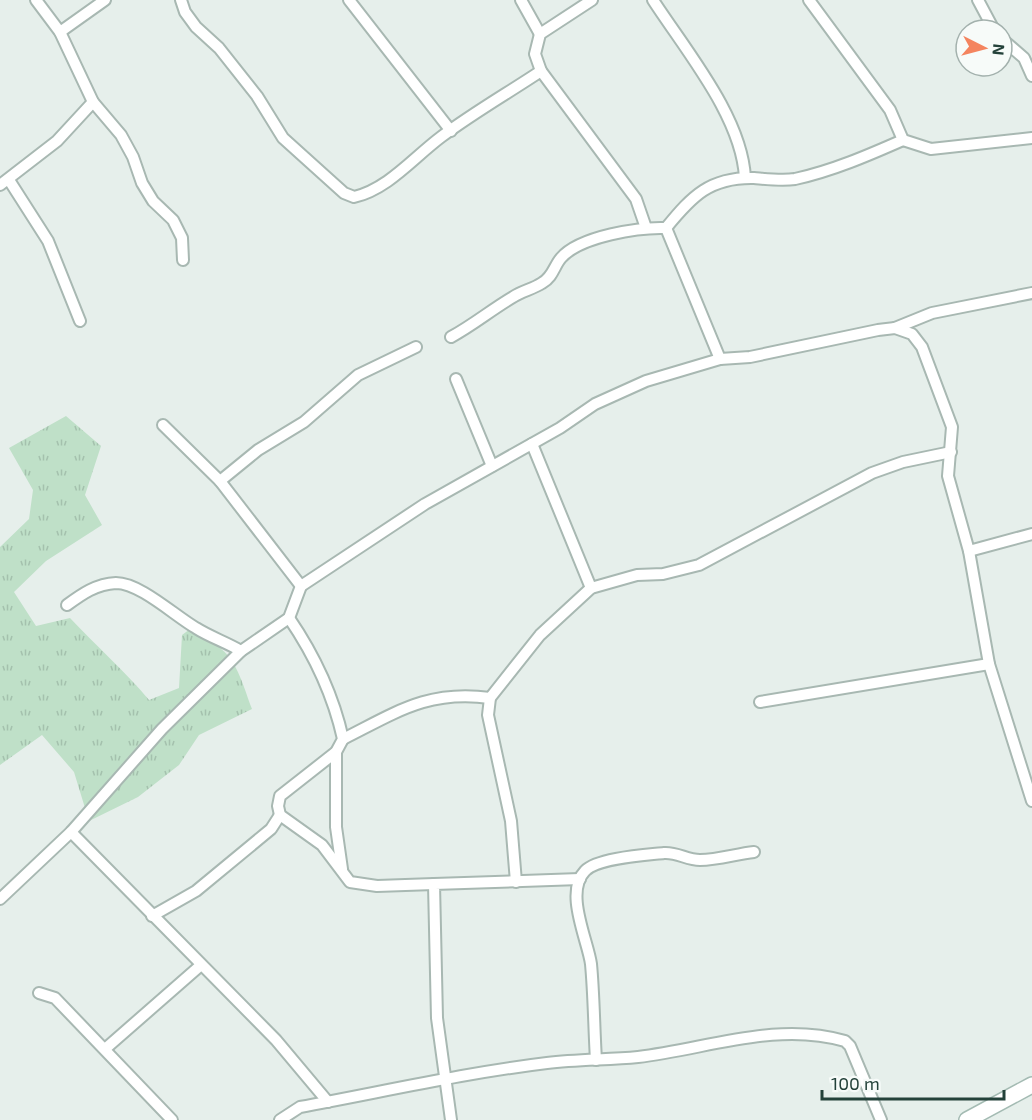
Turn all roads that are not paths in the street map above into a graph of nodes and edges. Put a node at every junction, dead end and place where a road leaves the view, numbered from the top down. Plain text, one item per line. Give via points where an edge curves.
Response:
1 (36, 0) edge
2 (105, 0) edge
3 (181, 0) edge
4 (349, 0) edge
5 (521, 0) edge
6 (592, 0) edge
7 (653, 0) edge
8 (809, 0) edge
9 (978, 0) edge
10 (988, 18) edge
11 (60, 32) junction
12 (540, 34) junction
13 (1014, 47) edge
14 (1028, 56) edge
15 (541, 71) junction
16 (1032, 76) edge
17 (93, 102) junction
18 (451, 131) junction
19 (1032, 138) edge
20 (903, 140) junction
21 (745, 178) junction
22 (5, 183) edge
23 (646, 228) junction
24 (666, 228) junction
25 (183, 260) dead end
26 (1032, 293) edge
27 (80, 321) dead end
28 (895, 328) junction
29 (450, 337) dead end
30 (416, 347) dead end
31 (720, 359) junction
32 (456, 379) dead end
33 (163, 425) dead end
34 (532, 444) junction
35 (951, 452) junction
36 (492, 466) junction
37 (220, 481) junction
38 (1032, 534) edge
39 (969, 551) junction
40 (301, 586) junction
41 (591, 588) junction
42 (67, 605) dead end
43 (289, 618) junction
44 (241, 651) junction
45 (989, 664) junction
46 (490, 698) junction
47 (760, 702) dead end
48 (343, 739) junction
49 (336, 752) junction
50 (1032, 801) edge
51 (280, 815) junction
52 (71, 832) junction
53 (754, 852) dead end
54 (342, 869) junction
55 (580, 879) junction
56 (516, 882) junction
57 (434, 884) junction
58 (0, 899) edge
59 (152, 916) junction
60 (201, 965) junction
61 (39, 993) dead end
62 (105, 1049) junction
63 (596, 1060) junction
64 (446, 1080) junction
65 (1032, 1085) edge
66 (328, 1102) junction
67 (172, 1120) edge
68 (280, 1120) edge
69 (451, 1120) edge
70 (881, 1120) edge
71 (967, 1120) edge

1 - 11 street
2 - 11 street
3 - 18 street via 196,27 219,48 257,96 282,138 344,193 354,197 374,189
4 - 18 street
5 - 12 street
6 - 12 street
7 - 21 street via 730,119 743,154
8 - 20 street via 890,110
9 - 10 street
11 - 17 street
12 - 15 street via 535,54
13 - 14 street
14 - 16 street
15 - 18 street
15 - 23 street via 636,199
17 - 22 street via 57,141
17 - 25 street via 121,135 153,201 173,220 182,238
19 - 20 street via 931,150
20 - 21 street via 793,179
21 - 24 street via 717,182 692,197
22 - 27 street via 48,241
23 - 24 street
23 - 29 street via 582,244 562,257 543,283
24 - 31 street
26 - 28 street via 932,313
28 - 31 street via 750,357
28 - 35 street via 912,334 922,347 952,427
30 - 37 street via 358,375 304,422 258,450
31 - 34 street via 646,381 595,404
32 - 36 street
33 - 37 street
34 - 36 street
34 - 41 street
35 - 39 street via 948,476
35 - 41 street via 872,473 699,564
36 - 40 street via 425,504
37 - 40 street
38 - 39 street
39 - 45 street
40 - 43 street
41 - 46 street via 540,635
42 - 44 street via 90,588 126,585
43 - 44 street
43 - 48 street via 319,664
44 - 52 street via 162,729
45 - 47 street
45 - 50 street
46 - 48 street via 417,701
46 - 56 street via 489,715 511,821
48 - 49 street
49 - 51 street via 280,796
49 - 54 street via 336,827
51 - 54 street via 322,845
51 - 59 street via 271,829 196,891
52 - 58 street
52 - 59 street
53 - 55 street via 698,860 668,853 622,858 592,866
54 - 57 street via 350,882 377,886
55 - 56 street
55 - 63 street via 578,921 591,962
56 - 57 street
57 - 64 street via 437,1018
59 - 60 street
60 - 62 street
60 - 66 street via 276,1040
61 - 62 street via 55,998
62 - 67 street
63 - 64 street via 547,1063
63 - 70 street via 638,1057 748,1036 837,1038 850,1046
64 - 66 street
64 - 69 street
65 - 71 street
66 - 68 street via 300,1107

